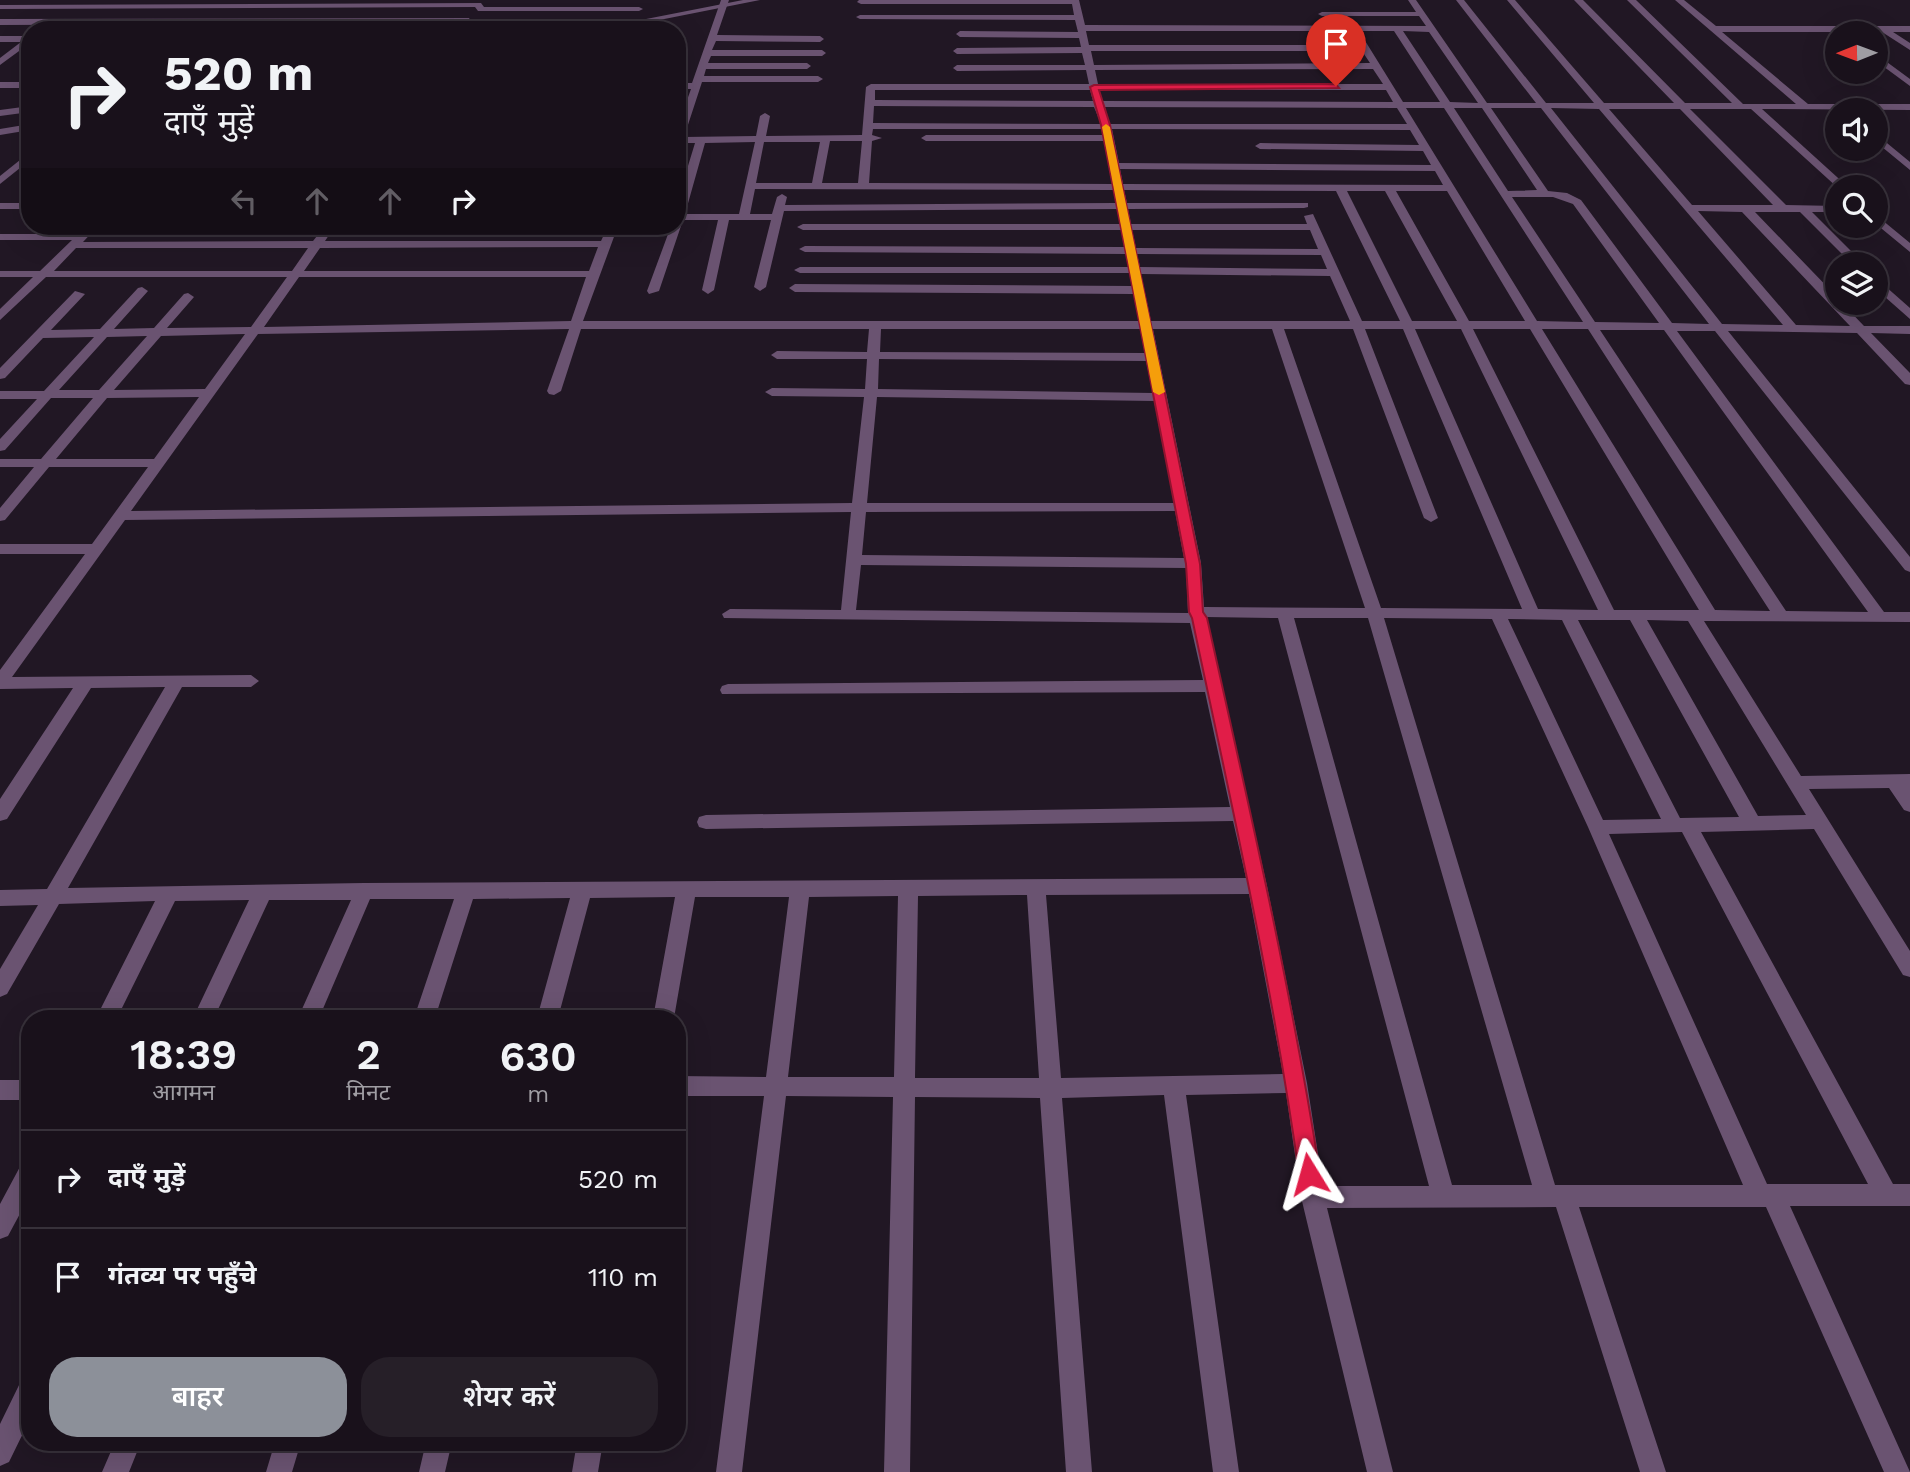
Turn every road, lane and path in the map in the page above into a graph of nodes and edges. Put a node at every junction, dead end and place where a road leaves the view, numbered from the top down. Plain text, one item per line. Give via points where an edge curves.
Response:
1 (756, 0) edge
2 (1412, 0) edge
3 (1460, 0) edge
4 (1511, 0) edge
5 (1578, 0) edge
6 (1631, 0) edge
7 (1679, 0) edge
8 (861, 1) edge
9 (76, 3) edge
10 (200, 3) edge
11 (724, 3) edge
12 (642, 4) edge
13 (481, 5) edge
14 (0, 7) edge
15 (1422, 14) junction
16 (53, 21) edge
17 (179, 21) edge
18 (268, 21) edge
19 (315, 21) edge
20 (470, 21) edge
21 (633, 21) edge
22 (641, 21) edge
23 (0, 22) edge
24 (21, 22) edge
25 (1353, 28) junction
26 (1331, 29) junction
27 (1396, 29) junction
28 (1432, 29) junction
29 (1713, 29) junction
30 (1888, 29) edge
31 (1910, 29) edge
32 (1082, 31) edge
33 (1825, 31) edge
34 (1888, 32) edge
35 (960, 34) dead end
36 (713, 38) junction
37 (0, 39) edge
38 (21, 39) edge
39 (820, 39) dead end
40 (21, 45) edge
41 (1910, 47) edge
42 (1367, 48) junction
43 (957, 51) dead end
44 (708, 53) junction
45 (822, 53) dead end
46 (3, 58) edge
47 (703, 66) junction
48 (807, 66) dead end
49 (1377, 66) junction
50 (1888, 66) edge
51 (957, 68) dead end
52 (818, 79) dead end
53 (697, 82) junction
54 (1910, 83) edge
55 (21, 84) edge
56 (686, 84) edge
57 (0, 85) edge
58 (1390, 87) junction
59 (1096, 96) junction
60 (869, 103) junction
61 (1398, 105) junction
62 (1446, 106) junction
63 (1485, 106) junction
64 (1544, 106) junction
65 (1604, 107) junction
66 (1682, 107) junction
67 (1741, 107) junction
68 (1754, 107) junction
69 (1806, 107) junction
70 (1888, 107) edge
71 (1910, 107) edge
72 (1825, 108) edge
73 (21, 110) edge
74 (0, 113) edge
75 (686, 116) edge
76 (765, 116) dead end
77 (868, 126) junction
78 (1411, 127) junction
79 (21, 128) edge
80 (1107, 131) junction
81 (0, 132) edge
82 (827, 138) junction
83 (867, 138) junction
84 (760, 139) junction
85 (686, 140) edge
86 (701, 140) junction
87 (1260, 146) dead end
88 (1424, 148) junction
89 (1888, 148) edge
90 (21, 163) edge
91 (1114, 166) junction
92 (1437, 167) junction
93 (1910, 167) edge
94 (1830, 175) edge
95 (0, 181) edge
96 (751, 186) junction
97 (785, 187) junction
98 (816, 187) junction
99 (863, 187) junction
100 (1296, 188) junction
101 (1340, 188) junction
102 (1389, 188) junction
103 (1449, 188) junction
104 (686, 191) edge
105 (1504, 194) junction
106 (1546, 195) junction
107 (1120, 196) junction
108 (1304, 205) junction
109 (0, 206) edge
110 (21, 206) edge
111 (1690, 208) junction
112 (1746, 209) junction
113 (1783, 209) junction
114 (1802, 209) junction
115 (1825, 209) edge
116 (779, 212) junction
117 (724, 216) junction
118 (744, 216) junction
119 (686, 220) edge
120 (1313, 227) junction
121 (803, 228) dead end
122 (1126, 228) junction
123 (1888, 229) edge
124 (84, 235) edge
125 (324, 235) edge
126 (608, 235) edge
127 (672, 235) edge
128 (0, 237) edge
129 (78, 241) junction
130 (317, 244) junction
131 (604, 244) junction
132 (1910, 248) edge
133 (805, 249) dead end
134 (1130, 250) junction
135 (1324, 252) junction
136 (1846, 252) edge
137 (800, 270) dead end
138 (1134, 270) junction
139 (44, 273) junction
140 (296, 273) junction
141 (1334, 273) junction
142 (0, 274) edge
143 (593, 274) junction
144 (760, 287) dead end
145 (795, 288) dead end
146 (708, 290) dead end
147 (1138, 290) junction
148 (142, 291) dead end
149 (653, 291) dead end
150 (79, 293) dead end
151 (1888, 294) edge
152 (188, 297) dead end
153 (1910, 315) edge
154 (0, 316) edge
155 (576, 325) junction
156 (1535, 325) junction
157 (875, 326) junction
158 (1278, 326) junction
159 (1358, 326) junction
160 (1408, 326) junction
161 (1466, 326) junction
162 (1591, 326) junction
163 (1146, 327) junction
164 (1667, 327) junction
165 (1717, 327) junction
166 (1792, 328) junction
167 (1861, 329) junction
168 (255, 330) junction
169 (1910, 330) edge
170 (159, 332) junction
171 (103, 333) junction
172 (39, 334) junction
173 (777, 355) dead end
174 (873, 356) junction
175 (1152, 358) junction
176 (0, 375) edge
177 (1910, 381) edge
178 (554, 391) dead end
179 (772, 392) dead end
180 (208, 393) junction
181 (871, 393) junction
182 (47, 394) junction
183 (103, 394) junction
184 (0, 395) edge
185 (1160, 397) junction
186 (0, 447) edge
187 (0, 463) edge
188 (44, 463) junction
189 (156, 463) junction
190 (1182, 507) junction
191 (860, 508) junction
192 (120, 516) junction
193 (0, 517) edge
194 (1431, 518) dead end
195 (0, 549) edge
196 (97, 549) junction
197 (853, 560) junction
198 (1193, 564) junction
199 (1910, 567) edge
200 (1374, 612) junction
201 (730, 614) dead end
202 (1285, 614) junction
203 (1498, 614) junction
204 (1532, 614) junction
205 (1567, 614) junction
206 (1608, 614) junction
207 (1634, 614) junction
208 (1700, 614) junction
209 (848, 615) junction
210 (1198, 615) junction
211 (1781, 615) junction
212 (1879, 616) junction
213 (1910, 617) edge
214 (251, 681) dead end
215 (86, 682) junction
216 (177, 682) junction
217 (0, 683) edge
218 (1212, 686) junction
219 (727, 690) dead end
220 (1902, 781) edge
221 (1796, 783) junction
222 (1910, 805) edge
223 (0, 814) edge
224 (1242, 814) junction
225 (706, 822) dead end
226 (1820, 822) junction
227 (1752, 823) junction
228 (1681, 825) junction
229 (1597, 827) junction
230 (1257, 886) junction
231 (908, 888) junction
232 (1036, 888) junction
233 (800, 889) junction
234 (582, 890) junction
235 (686, 890) junction
236 (365, 891) junction
237 (466, 891) junction
238 (263, 892) junction
239 (169, 893) junction
240 (0, 898) edge
241 (52, 898) junction
242 (1910, 969) edge
243 (0, 988) edge
244 (111, 1010) edge
245 (208, 1010) edge
246 (313, 1010) edge
247 (428, 1010) edge
248 (550, 1010) edge
249 (665, 1010) edge
250 (1296, 1083) junction
251 (905, 1085) junction
252 (1174, 1085) junction
253 (686, 1086) edge
254 (775, 1086) junction
255 (1050, 1088) junction
256 (0, 1090) edge
257 (21, 1090) edge
258 (21, 1188) edge
259 (1766, 1195) junction
260 (1886, 1195) junction
261 (1910, 1195) edge
262 (1556, 1196) junction
263 (1313, 1197) junction
264 (1444, 1197) junction
265 (0, 1228) edge
266 (21, 1409) edge
267 (124, 1451) edge
268 (285, 1451) edge
269 (437, 1451) edge
270 (588, 1451) edge
271 (0, 1453) edge
272 (115, 1472) edge
273 (279, 1472) edge
274 (432, 1472) edge
275 (585, 1472) edge
276 (729, 1472) edge
277 (897, 1472) edge
278 (1079, 1472) edge
279 (1227, 1472) edge
280 (1380, 1472) edge
281 (1654, 1472) edge
282 (1898, 1472) edge

1 - 11 street
2 - 15 street
3 - 64 street
4 - 65 street
5 - 66 street
6 - 67 street
7 - 29 street
8 - 32 street
8 - 32 street via 859,22
9 - 10 street
9 - 14 street
9 - 16 street
10 - 13 street
10 - 17 street
11 - 22 street
11 - 36 street
12 - 13 street
12 - 21 street
13 - 20 street
15 - 26 street via 1320,10
15 - 28 street
18 - 19 street
23 - 24 street
25 - 26 street
25 - 27 street
25 - 42 street
26 - 32 street
27 - 28 street
27 - 62 street
28 - 63 street
29 - 33 street
29 - 69 street
30 - 31 street
32 - 35 street
32 - 42 street
32 - 43 street
32 - 49 street
32 - 51 street
32 - 59 street
34 - 41 street
36 - 39 street
36 - 44 street
37 - 38 street
40 - 46 street
42 - 49 street
44 - 45 street
44 - 47 street
47 - 48 street
47 - 53 street
49 - 58 street
50 - 54 street
52 - 53 street
53 - 56 street
53 - 75 street
55 - 57 street
58 - 59 street
58 - 61 street
59 - 60 street
59 - 60 street via 871,87
59 - 61 street
59 - 80 street
60 - 77 street
61 - 62 street
61 - 78 street
62 - 63 street
62 - 105 street
63 - 64 street
63 - 106 street
64 - 65 street
64 - 165 street
65 - 66 street
65 - 111 street
66 - 67 street
66 - 113 street
67 - 68 street
68 - 69 street
68 - 94 street
69 - 72 street
70 - 71 street
73 - 74 street
76 - 84 street
77 - 80 street
77 - 83 street
78 - 80 street
78 - 88 street
79 - 81 street
80 - 83 street
80 - 91 street
82 - 83 street
82 - 84 street
82 - 98 street
83 - 99 street
84 - 86 street
84 - 96 street
85 - 86 street
86 - 104 street
87 - 88 street
88 - 92 street
89 - 93 street
90 - 95 street
91 - 92 street
91 - 107 street
92 - 103 street
96 - 97 street
96 - 118 street
97 - 98 street
97 - 116 street
98 - 99 street
99 - 107 street
100 - 101 street
100 - 107 street
100 - 108 street
101 - 102 street
101 - 160 street
102 - 103 street
102 - 161 street
103 - 156 street
105 - 106 street
105 - 162 street
106 - 164 street via 1577,202
107 - 108 street
107 - 116 street
107 - 122 street
108 - 120 street
109 - 110 street
111 - 112 street
111 - 166 street
112 - 113 street
112 - 167 street
113 - 114 street
114 - 115 street
114 - 136 street
116 - 118 street
116 - 144 street
117 - 118 street
117 - 119 street
117 - 146 street
120 - 122 street
120 - 135 street
121 - 122 street
122 - 134 street
123 - 132 street
124 - 129 street
125 - 130 street
126 - 131 street
127 - 149 street
128 - 129 street
129 - 130 street
129 - 139 street
130 - 131 street
130 - 140 street
131 - 143 street
133 - 134 street
134 - 135 street
134 - 138 street
135 - 141 street
137 - 138 street
138 - 141 street
138 - 147 street
139 - 140 street
139 - 142 street
139 - 154 street
140 - 143 street
140 - 168 street
141 - 159 street
143 - 155 street
145 - 147 street
147 - 163 street
148 - 171 street
150 - 172 street
151 - 153 street
152 - 170 street
155 - 157 street
155 - 168 street
155 - 178 street
156 - 161 street
156 - 162 street
156 - 208 street
157 - 163 street
157 - 174 street
158 - 159 street
158 - 163 street
158 - 200 street
159 - 160 street
159 - 194 street
160 - 161 street
160 - 204 street
161 - 206 street
162 - 164 street
162 - 211 street
163 - 175 street
164 - 165 street
164 - 212 street
165 - 166 street
165 - 199 street
166 - 167 street
167 - 169 street
167 - 177 street
168 - 170 street
168 - 180 street
170 - 171 street
170 - 183 street
171 - 172 street
171 - 182 street
172 - 176 street
173 - 174 street
174 - 175 street
174 - 181 street
175 - 185 street
179 - 181 street
180 - 183 street
180 - 189 street
181 - 185 street
181 - 191 street
182 - 183 street
182 - 184 street
182 - 186 street
183 - 188 street
185 - 190 street
187 - 188 street
188 - 189 street
188 - 193 street
189 - 192 street
190 - 191 street
190 - 198 street
191 - 192 street
191 - 197 street
192 - 196 street
195 - 196 street
196 - 217 street
197 - 198 street
197 - 209 street
198 - 210 street
200 - 202 street
200 - 203 street
200 - 262 street via 1424,788
201 - 209 street
202 - 210 street
202 - 264 street
203 - 204 street
203 - 229 street
204 - 205 street
205 - 206 street
205 - 228 street
206 - 207 street
207 - 208 street
207 - 227 street
208 - 211 street
208 - 221 street
209 - 210 street
210 - 218 street
211 - 212 street
212 - 213 street
214 - 216 street
215 - 216 street
215 - 217 street
215 - 223 street
216 - 241 street
218 - 219 street
218 - 224 street
220 - 221 street
220 - 222 street
221 - 226 street
224 - 225 street
224 - 230 street
226 - 227 street
226 - 242 street
227 - 228 street
228 - 229 street
228 - 260 street
229 - 259 street
230 - 232 street
230 - 250 street
231 - 232 street
231 - 233 street
231 - 251 street
232 - 255 street
233 - 235 street
233 - 254 street
234 - 235 street
234 - 237 street
234 - 248 street
235 - 249 street
236 - 237 street
236 - 238 street
236 - 246 street
237 - 247 street
238 - 239 street
238 - 245 street
239 - 241 street
239 - 244 street
240 - 241 street
241 - 243 street
250 - 252 street
250 - 263 street
251 - 254 street
251 - 255 street
251 - 277 street
252 - 255 street
252 - 279 street
253 - 254 street
254 - 276 street
255 - 278 street
256 - 257 street
258 - 265 street
259 - 260 street
259 - 262 street
259 - 282 street
260 - 261 street
262 - 264 street
262 - 281 street
263 - 264 street
263 - 280 street
266 - 271 street
267 - 272 street
268 - 273 street
269 - 274 street
270 - 275 street

